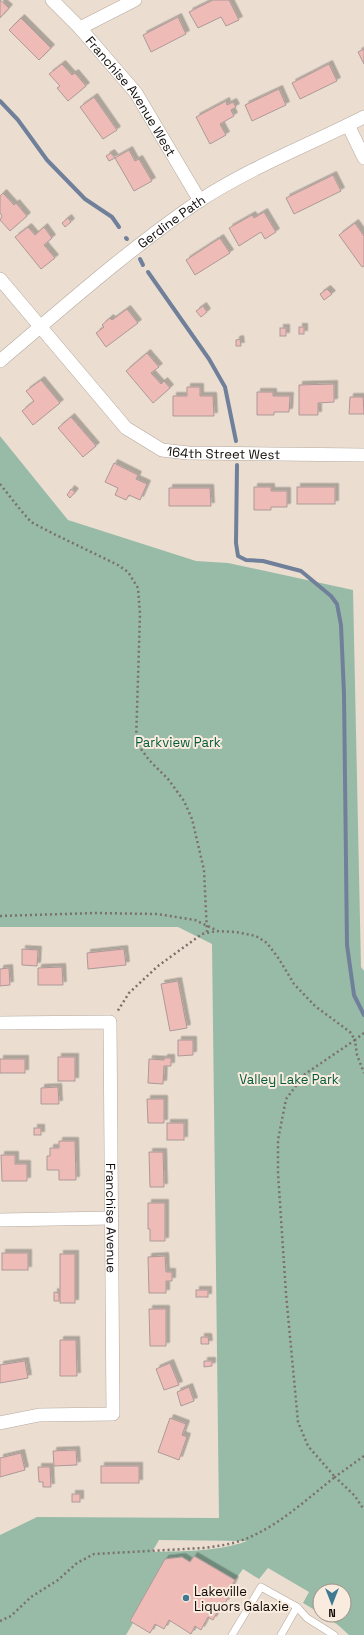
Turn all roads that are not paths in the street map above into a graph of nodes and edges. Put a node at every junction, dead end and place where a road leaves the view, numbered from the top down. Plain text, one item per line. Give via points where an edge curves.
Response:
1 (52, 0) edge
2 (135, 0) edge
3 (80, 28) junction
4 (364, 117) edge
5 (348, 125) junction
6 (364, 158) edge
7 (200, 201) junction
8 (0, 279) edge
9 (40, 327) junction
10 (0, 360) edge
11 (364, 455) edge
12 (0, 1024) edge
13 (112, 1218) junction
14 (0, 1220) edge
15 (0, 1423) edge
16 (296, 1607) junction
17 (232, 1635) edge
18 (280, 1635) edge
19 (334, 1635) edge

1 - 3 street, Franchise Avenue West
2 - 3 street
3 - 7 street, Franchise Avenue West via 136,93
4 - 5 street, Gerdine Path
5 - 6 street
5 - 7 street, Gerdine Path via 262,165
7 - 9 street, Gerdine Path via 142,242
8 - 9 street, 164th Street West
9 - 10 street, Gerdine Path
9 - 11 street, 164th Street West via 126,428 162,450 188,453
12 - 13 street, Franchise Avenue via 110,1022
13 - 14 street
13 - 15 street, Franchise Avenue via 113,1414 39,1415
16 - 17 lane via 261,1587
16 - 18 lane
16 - 19 lane via 307,1618

